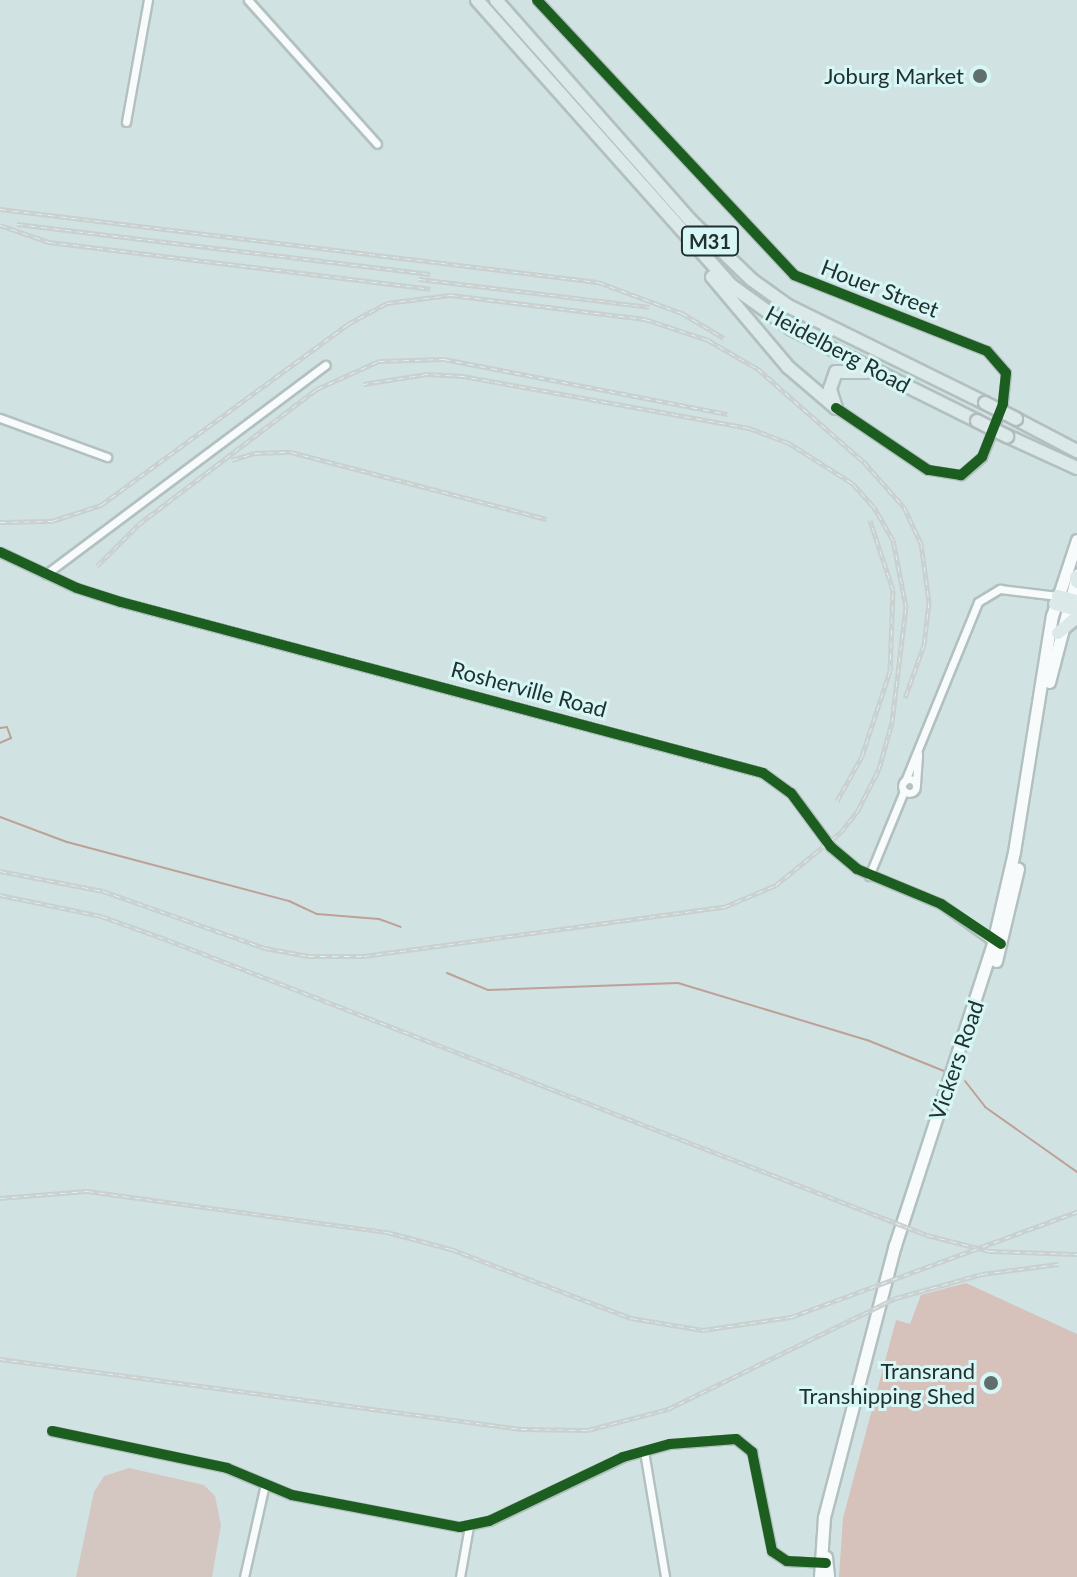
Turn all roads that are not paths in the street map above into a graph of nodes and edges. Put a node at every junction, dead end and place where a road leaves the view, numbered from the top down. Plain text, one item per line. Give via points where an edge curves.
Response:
1 (148, 0) edge
2 (248, 0) edge
3 (477, 0) edge
4 (496, 0) edge
5 (537, 0) edge
6 (126, 122) dead end
7 (377, 144) dead end
8 (676, 228) junction
9 (325, 365) dead end
10 (904, 384) junction
11 (836, 408) junction
12 (0, 418) edge
13 (1077, 451) edge
14 (107, 457) dead end
15 (1077, 468) edge
16 (1077, 540) edge
17 (0, 552) edge
18 (46, 574) junction
19 (1077, 578) edge
20 (1064, 602) edge
21 (1077, 617) edge
22 (1058, 633) junction
23 (918, 754) junction
24 (905, 781) junction
25 (916, 784) junction
26 (904, 791) junction
27 (869, 876) junction
28 (997, 944) junction
29 (52, 1431) dead end
30 (644, 1451) junction
31 (265, 1484) junction
32 (469, 1526) junction
33 (823, 1563) junction
34 (244, 1577) edge
35 (460, 1577) edge
36 (665, 1577) edge
37 (820, 1577) edge
38 (828, 1577) edge

1 - 6 street
2 - 7 street
3 - 8 main road, Heidelberg Road / M31
4 - 13 main road, Heidelberg Road / M31, bridge via 690,220 752,280 788,306
5 - 11 street, Houer Street via 794,275 987,351 1006,373 1003,404 982,457 961,475 928,470
8 - 10 main road, Heidelberg Road / M31 via 757,307
8 - 11 main road via 788,367
9 - 18 street
10 - 11 main road via 861,370 840,370 830,383
10 - 15 main road, Heidelberg Road / M31, bridge
12 - 14 street
16 - 20 main road, Vickers Road
17 - 18 street, Rosherville Road
18 - 27 street, Rosherville Road via 121,602 763,773 791,793 831,847
19 - 20 main road, Vickers Road
20 - 22 main road, Vickers Road
20 - 23 street via 1000,589 978,602
20 - 28 main road, Vickers Road
21 - 22 main road
22 - 28 main road, Vickers Road
23 - 24 street
23 - 25 street
24 - 25 street
24 - 26 street
25 - 26 street via 914,792
26 - 27 street
27 - 28 street, Rosherville Road via 941,904
28 - 33 main road, Vickers Road via 923,1165 830,1493
29 - 31 street via 227,1468
30 - 32 street
30 - 33 street via 721,1438 744,1442 755,1463 772,1551 787,1561
30 - 36 street
31 - 32 street via 440,1527
31 - 34 street
32 - 35 street
33 - 37 main road, Vickers Road
33 - 38 main road, Vickers Road

